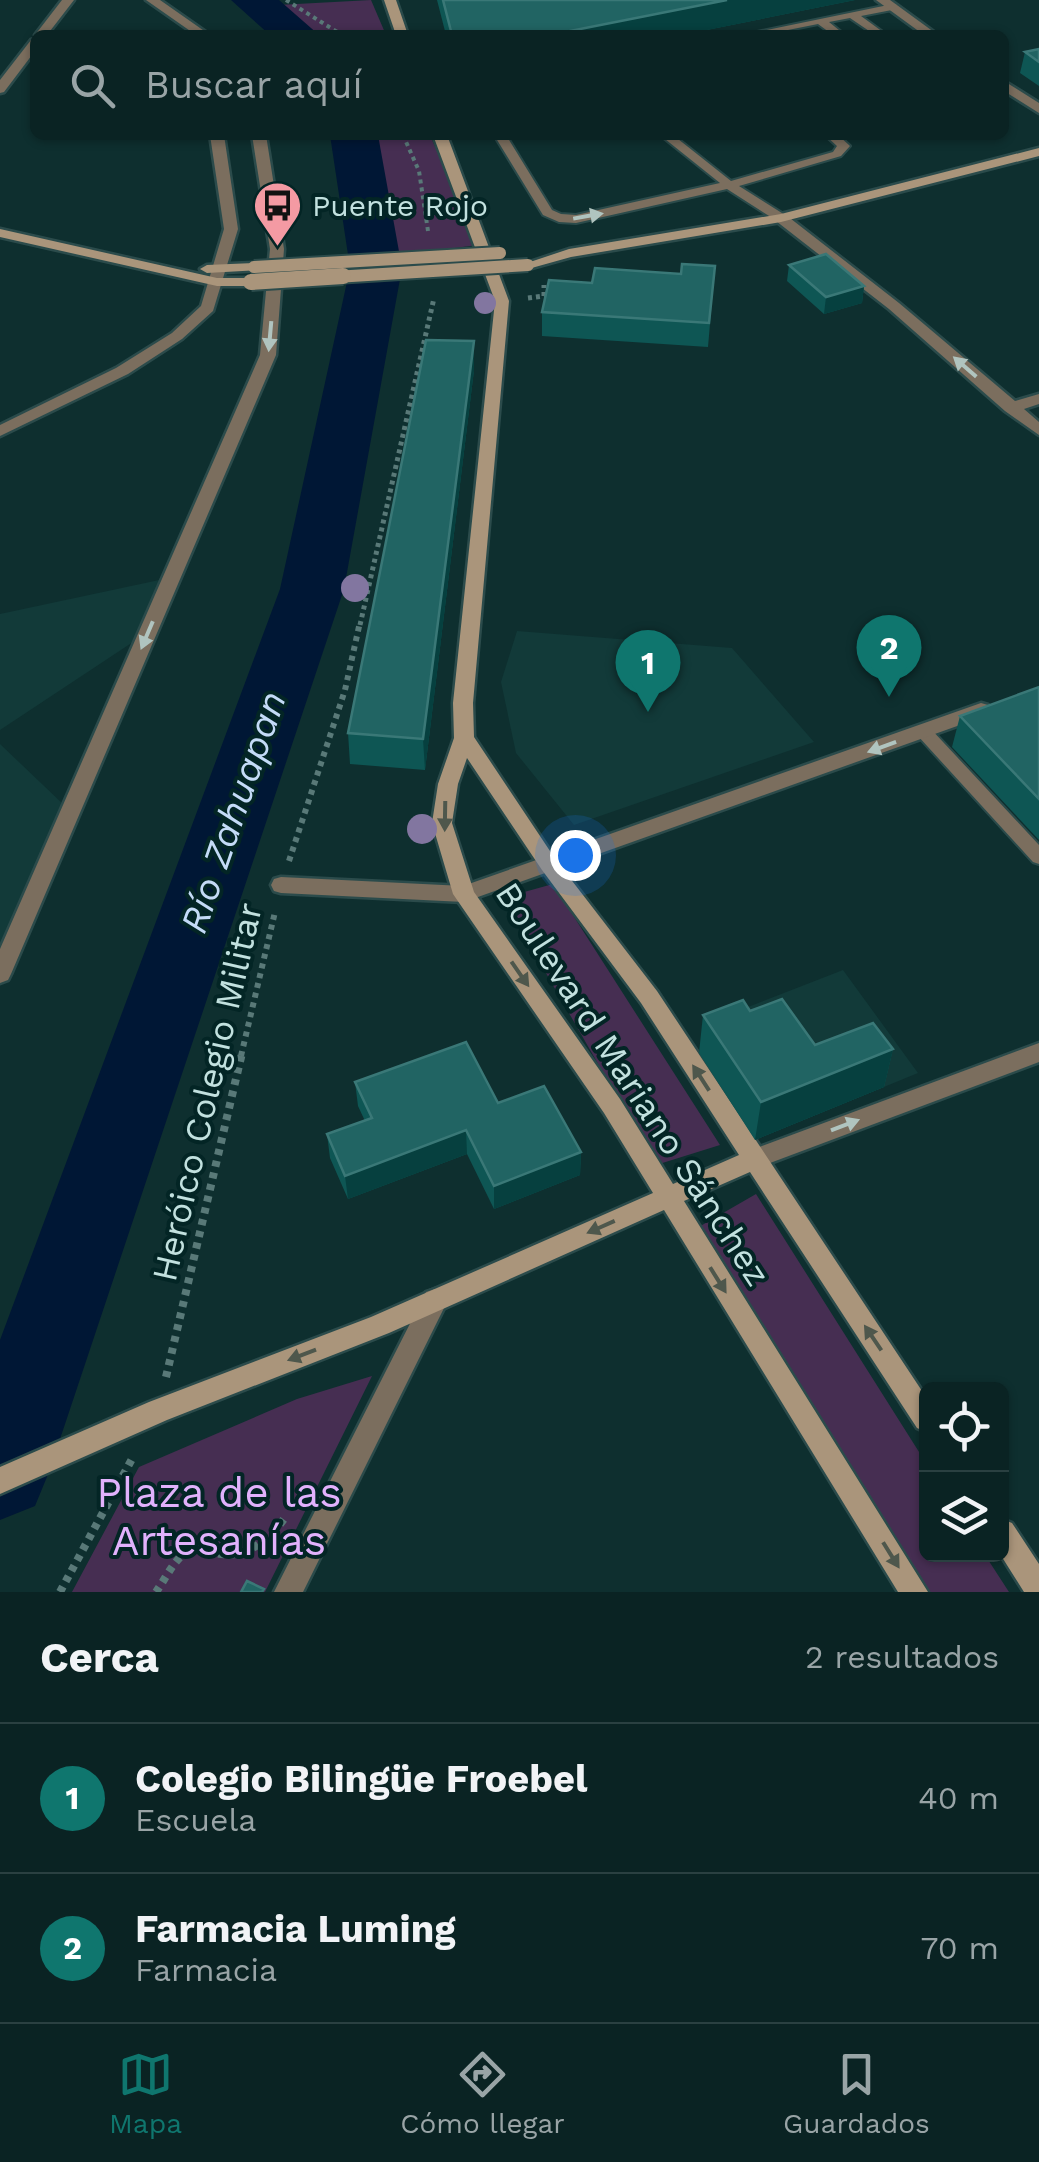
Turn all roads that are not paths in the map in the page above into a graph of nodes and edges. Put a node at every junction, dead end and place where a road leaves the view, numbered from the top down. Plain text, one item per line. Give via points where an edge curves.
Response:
1 (68, 0) edge
2 (152, 0) edge
3 (390, 0) edge
4 (888, 4) edge
5 (852, 14) junction
6 (820, 20) junction
7 (45, 30) edge
8 (197, 30) edge
9 (400, 30) edge
10 (772, 30) edge
11 (833, 30) edge
12 (875, 30) edge
13 (925, 30) edge
14 (30, 50) edge
15 (1009, 88) edge
16 (0, 89) edge
17 (1039, 109) edge
18 (218, 140) edge
19 (260, 140) edge
20 (442, 140) edge
21 (503, 140) edge
22 (672, 140) edge
23 (837, 140) edge
24 (1039, 152) edge
25 (729, 185) junction
26 (781, 218) junction
27 (0, 233) edge
28 (219, 275) junction
29 (1039, 398) edge
30 (1011, 408) junction
31 (1039, 430) edge
32 (0, 431) edge
33 (1006, 701) edge
34 (924, 732) junction
35 (464, 738) junction
36 (1039, 857) edge
37 (549, 865) junction
38 (281, 885) road end
39 (464, 894) junction
40 (0, 974) edge
41 (1039, 1052) edge
42 (754, 1159) junction
43 (666, 1198) junction
44 (435, 1300) junction
45 (919, 1408) edge
46 (0, 1481) edge
47 (1009, 1543) edge
48 (1039, 1589) edge
49 (288, 1592) edge
50 (914, 1592) edge

1 - 7 street
2 - 8 street
3 - 9 street
4 - 5 lane
4 - 13 street
5 - 6 lane
5 - 12 lane
6 - 10 lane
6 - 11 lane
14 - 16 street
15 - 17 street
18 - 28 street via 231,229
19 -> 40 street via 276,250 268,355
20 - 35 street via 502,301 462,702
21 -> 25 lane via 547,212 559,218
22 - 25 lane
23 - 25 lane via 844,150
24 - 26 street
25 - 26 lane
26 - 28 street, bridge via 569,254
30 -> 26 street
27 - 28 street
28 - 32 street via 208,308 177,336
29 - 30 street
30 - 31 street
33 - 34 street
34 - 36 lane
34 -> 37 street
35 - 37 street, Boulevard Mariano Sánchez
35 -> 39 street, Boulevard Mariano Sánchez via 442,823
37 - 39 street
42 -> 37 street, Boulevard Mariano Sánchez via 648,997
38 - 39 street
39 -> 43 street, Boulevard Mariano Sánchez via 612,1106
42 -> 41 street
42 - 43 street
45 -> 42 street, Boulevard Mariano Sánchez
43 -> 44 street
43 -> 50 street, Boulevard Mariano Sánchez
44 -> 46 street
44 - 49 street
47 - 48 street

